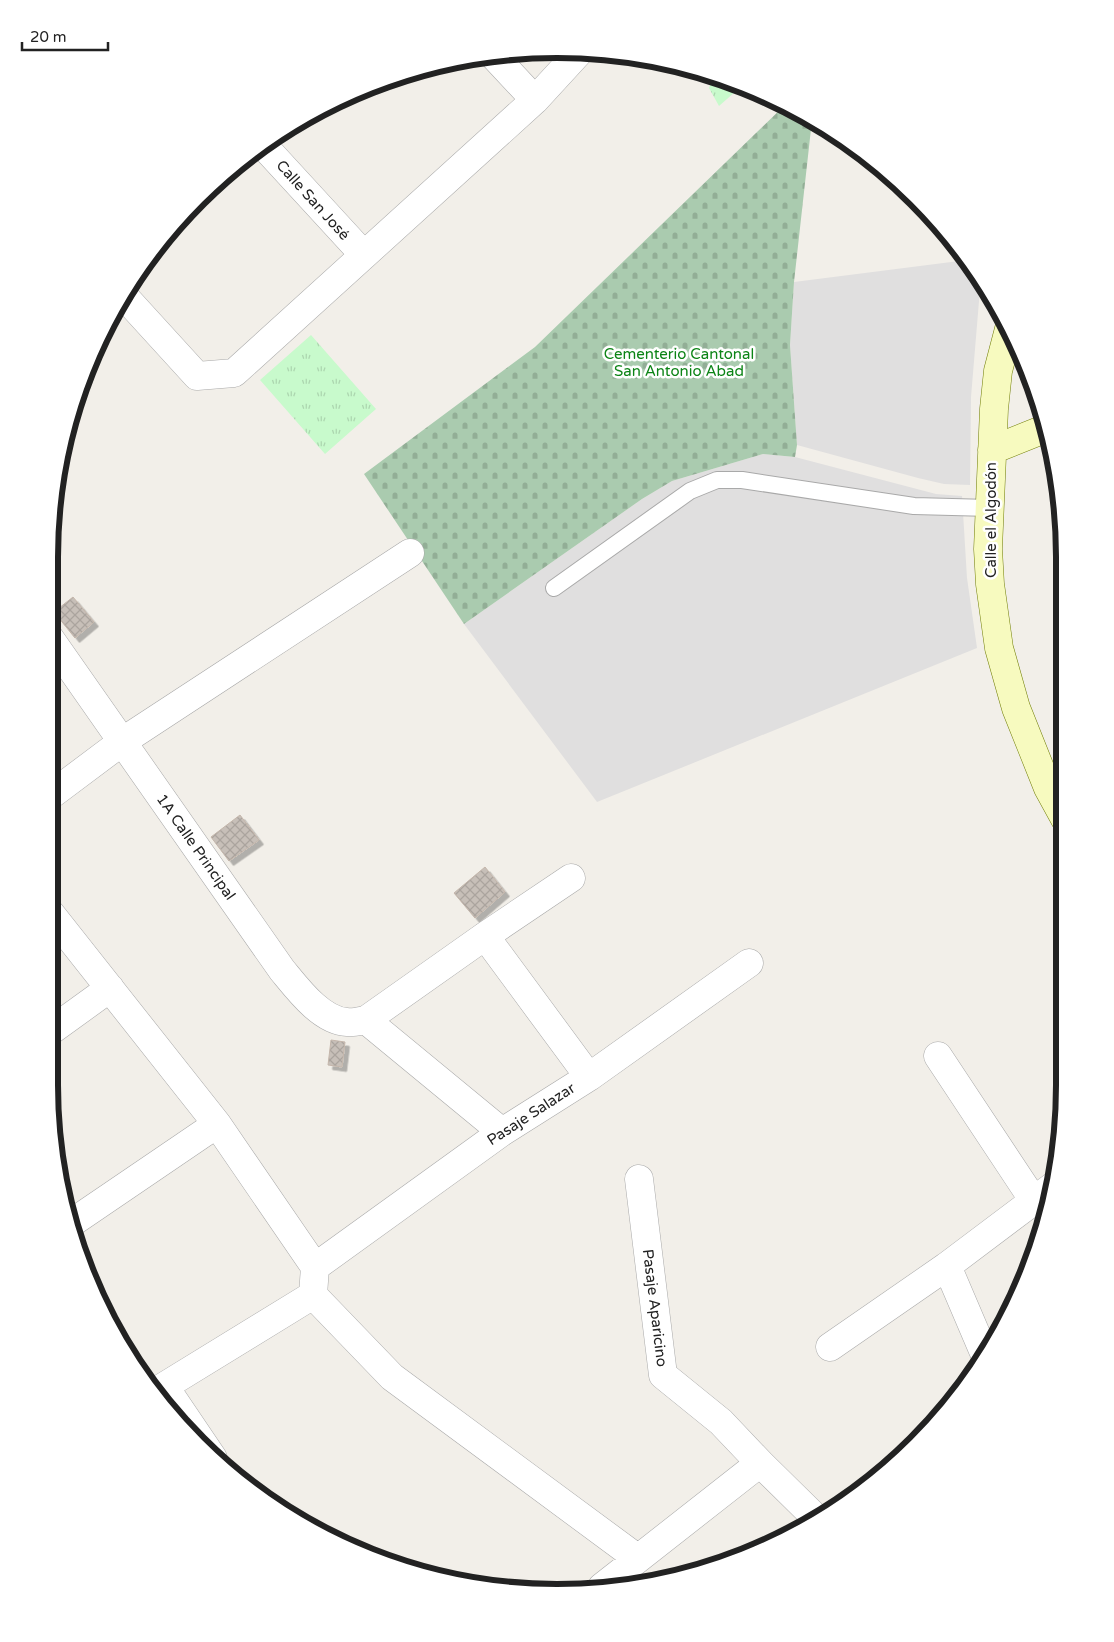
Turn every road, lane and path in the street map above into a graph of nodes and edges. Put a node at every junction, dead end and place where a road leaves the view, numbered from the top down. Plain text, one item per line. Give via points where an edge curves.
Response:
1 (573, 58) edge
2 (499, 61) edge
3 (535, 100) junction
4 (268, 150) edge
5 (364, 255) junction
6 (128, 301) edge
7 (1006, 338) edge
8 (1040, 431) edge
9 (992, 450) junction
10 (990, 508) junction
11 (410, 553) dead end
12 (554, 588) dead end
13 (58, 650) edge
14 (122, 742) junction
15 (58, 789) edge
16 (1056, 803) edge
17 (571, 878) dead end
18 (58, 923) edge
19 (485, 936) junction
20 (749, 963) dead end
21 (110, 988) junction
22 (366, 1020) junction
23 (58, 1026) edge
24 (938, 1056) dead end
25 (589, 1077) junction
26 (217, 1124) junction
27 (502, 1132) junction
28 (639, 1179) dead end
29 (1044, 1193) edge
30 (1034, 1201) junction
31 (77, 1220) edge
32 (947, 1266) junction
33 (315, 1267) junction
34 (313, 1294) junction
35 (830, 1346) dead end
36 (982, 1348) edge
37 (160, 1389) edge
38 (760, 1463) junction
39 (812, 1515) edge
40 (636, 1558) junction
41 (609, 1581) edge

1 - 3 street
2 - 3 street
3 - 5 street
4 - 5 street, Calle San José
5 - 6 street via 234,373 197,376
7 - 9 street, Calle el Algodón via 998,371
8 - 9 street
9 - 10 street, Calle el Algodón
10 - 12 lane via 914,506 742,480 718,480 690,491
10 - 16 street, Calle el Algodón via 990,584 999,648 1016,708
11 - 14 street
13 - 14 street, 1A Calle Principal
14 - 15 street
14 - 22 street, 1A Calle Principal via 305,998 330,1018 346,1022
17 - 19 street
18 - 21 street
19 - 22 street
19 - 25 street
20 - 25 street, Pasaje Salazar
21 - 23 street
21 - 26 street
22 - 27 street
24 - 30 street
25 - 27 street, Pasaje Salazar
26 - 31 street
26 - 33 street
27 - 33 street, Pasaje Salazar
28 - 38 street, Pasaje Aparicino via 663,1375 721,1422
29 - 30 street
30 - 32 street
32 - 35 street
32 - 36 street
33 - 34 street
34 - 37 street
34 - 40 street via 392,1377
38 - 39 street, Pasaje Aparicino
38 - 40 street
40 - 41 street

